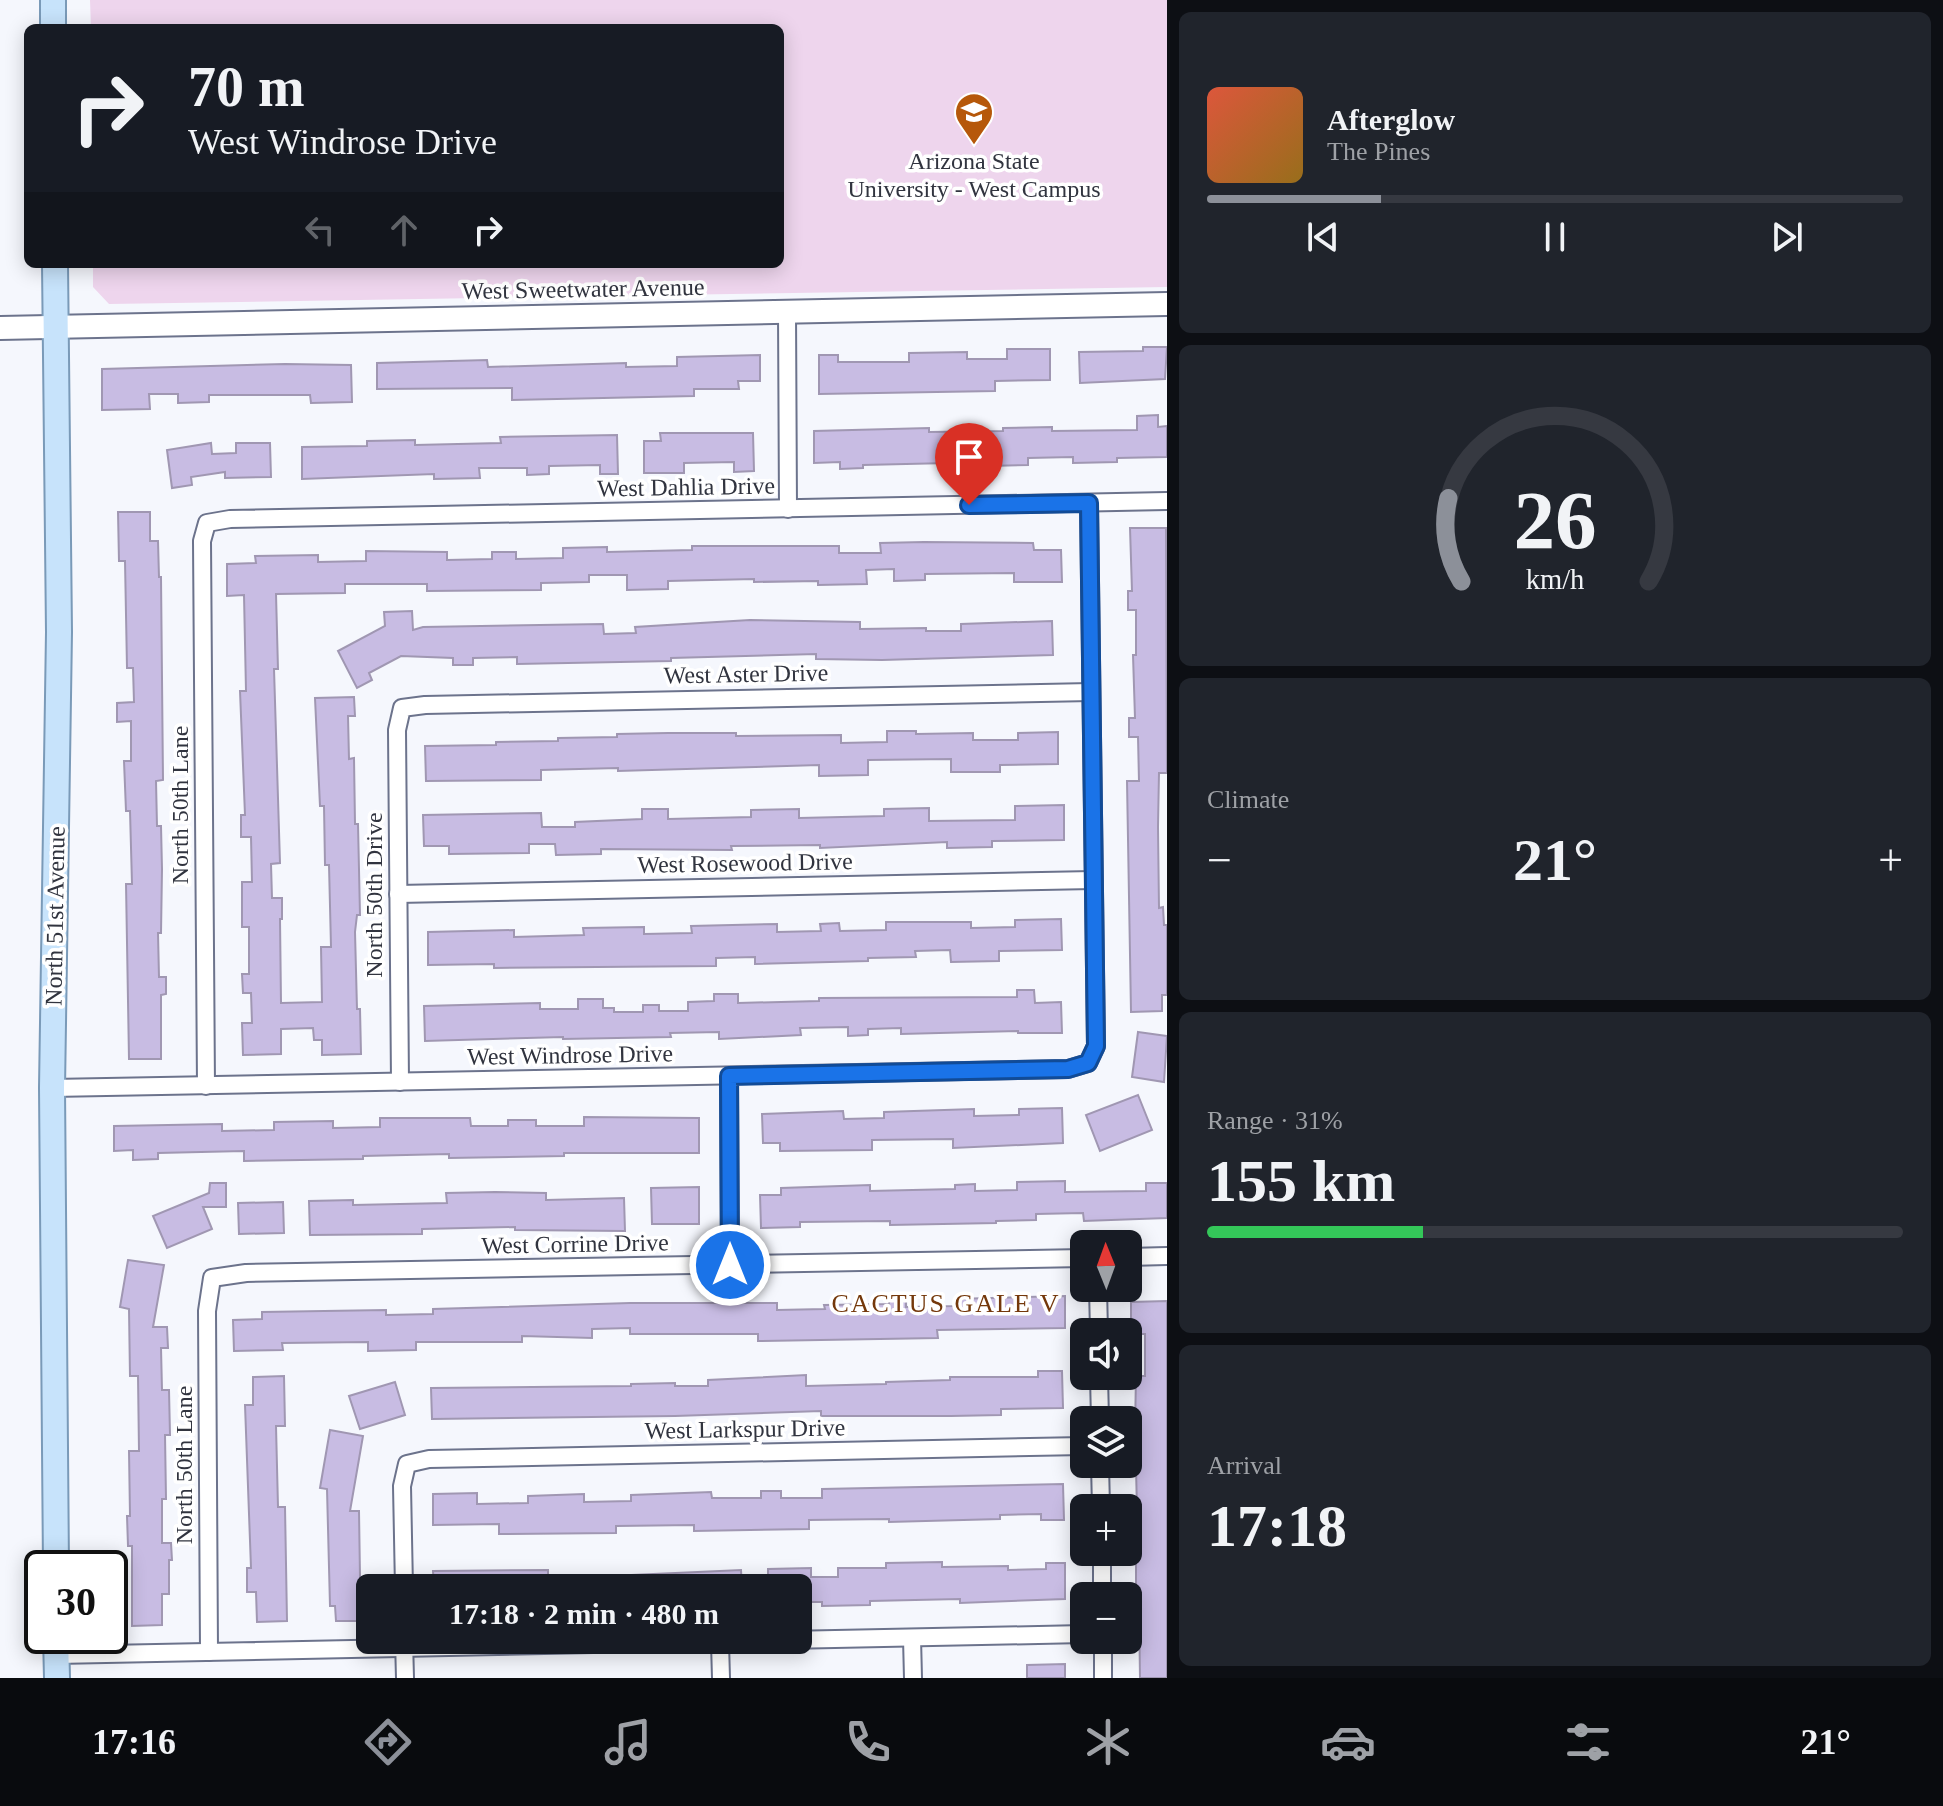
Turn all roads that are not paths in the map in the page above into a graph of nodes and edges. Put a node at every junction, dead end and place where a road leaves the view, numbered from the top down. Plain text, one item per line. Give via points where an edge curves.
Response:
1 (53, 0) edge
2 (53, 24) edge
3 (55, 268) edge
4 (1167, 304) edge
5 (787, 312) junction
6 (55, 327) junction
7 (0, 328) edge
8 (1167, 501) edge
9 (1089, 503) junction
10 (788, 509) junction
11 (207, 523) joint
12 (1091, 692) junction
13 (402, 708) joint
14 (1093, 880) junction
15 (398, 894) junction
16 (729, 1076) junction
17 (400, 1082) junction
18 (206, 1086) junction
19 (52, 1088) junction
20 (1167, 1256) edge
21 (1142, 1257) edge
22 (1070, 1258) edge
23 (730, 1265) junction
24 (212, 1278) joint
25 (1070, 1446) edge
26 (56, 1550) edge
27 (404, 1574) edge
28 (1070, 1634) edge
29 (912, 1638) junction
30 (812, 1641) edge
31 (356, 1646) edge
32 (209, 1652) junction
33 (404, 1654) edge
34 (720, 1654) edge
35 (1103, 1654) edge
36 (56, 1656) edge
37 (405, 1678) edge
38 (721, 1678) edge
39 (913, 1678) edge
40 (1103, 1678) edge

1 - 2 main road
3 - 6 main road, North 51st Avenue
4 - 5 street, West Sweetwater Avenue
5 - 6 street, West Sweetwater Avenue
5 - 10 street
6 - 7 street, West Sweetwater Avenue
6 - 19 main road, North 51st Avenue via 59,646
8 - 9 street, West Dahlia Drive
9 - 10 street, West Dahlia Drive
9 - 12 street
10 - 11 street, West Dahlia Drive
11 - 18 street, North 50th Lane via 202,541
12 - 13 street, West Aster Drive
12 - 14 street
13 - 15 street, North 50th Drive via 397,730
14 - 15 street, West Rosewood Drive
14 - 16 street, West Windrose Drive via 1096,1046 1088,1063 1068,1069
15 - 17 street, North 50th Drive
16 - 17 street, West Windrose Drive
16 - 23 street
17 - 18 street, West Windrose Drive
18 - 19 street, West Windrose Drive
19 - 26 main road, North 51st Avenue
20 - 21 street
22 - 23 street, West Corrine Drive
23 - 24 street, West Corrine Drive via 246,1273
24 - 32 street, North 50th Lane via 207,1311
25 - 27 street, West Larkspur Drive via 429,1459 407,1464 402,1486
28 - 29 street
29 - 30 street
29 - 39 street
31 - 32 street
32 - 36 street
33 - 37 street
34 - 38 street
35 - 40 street

